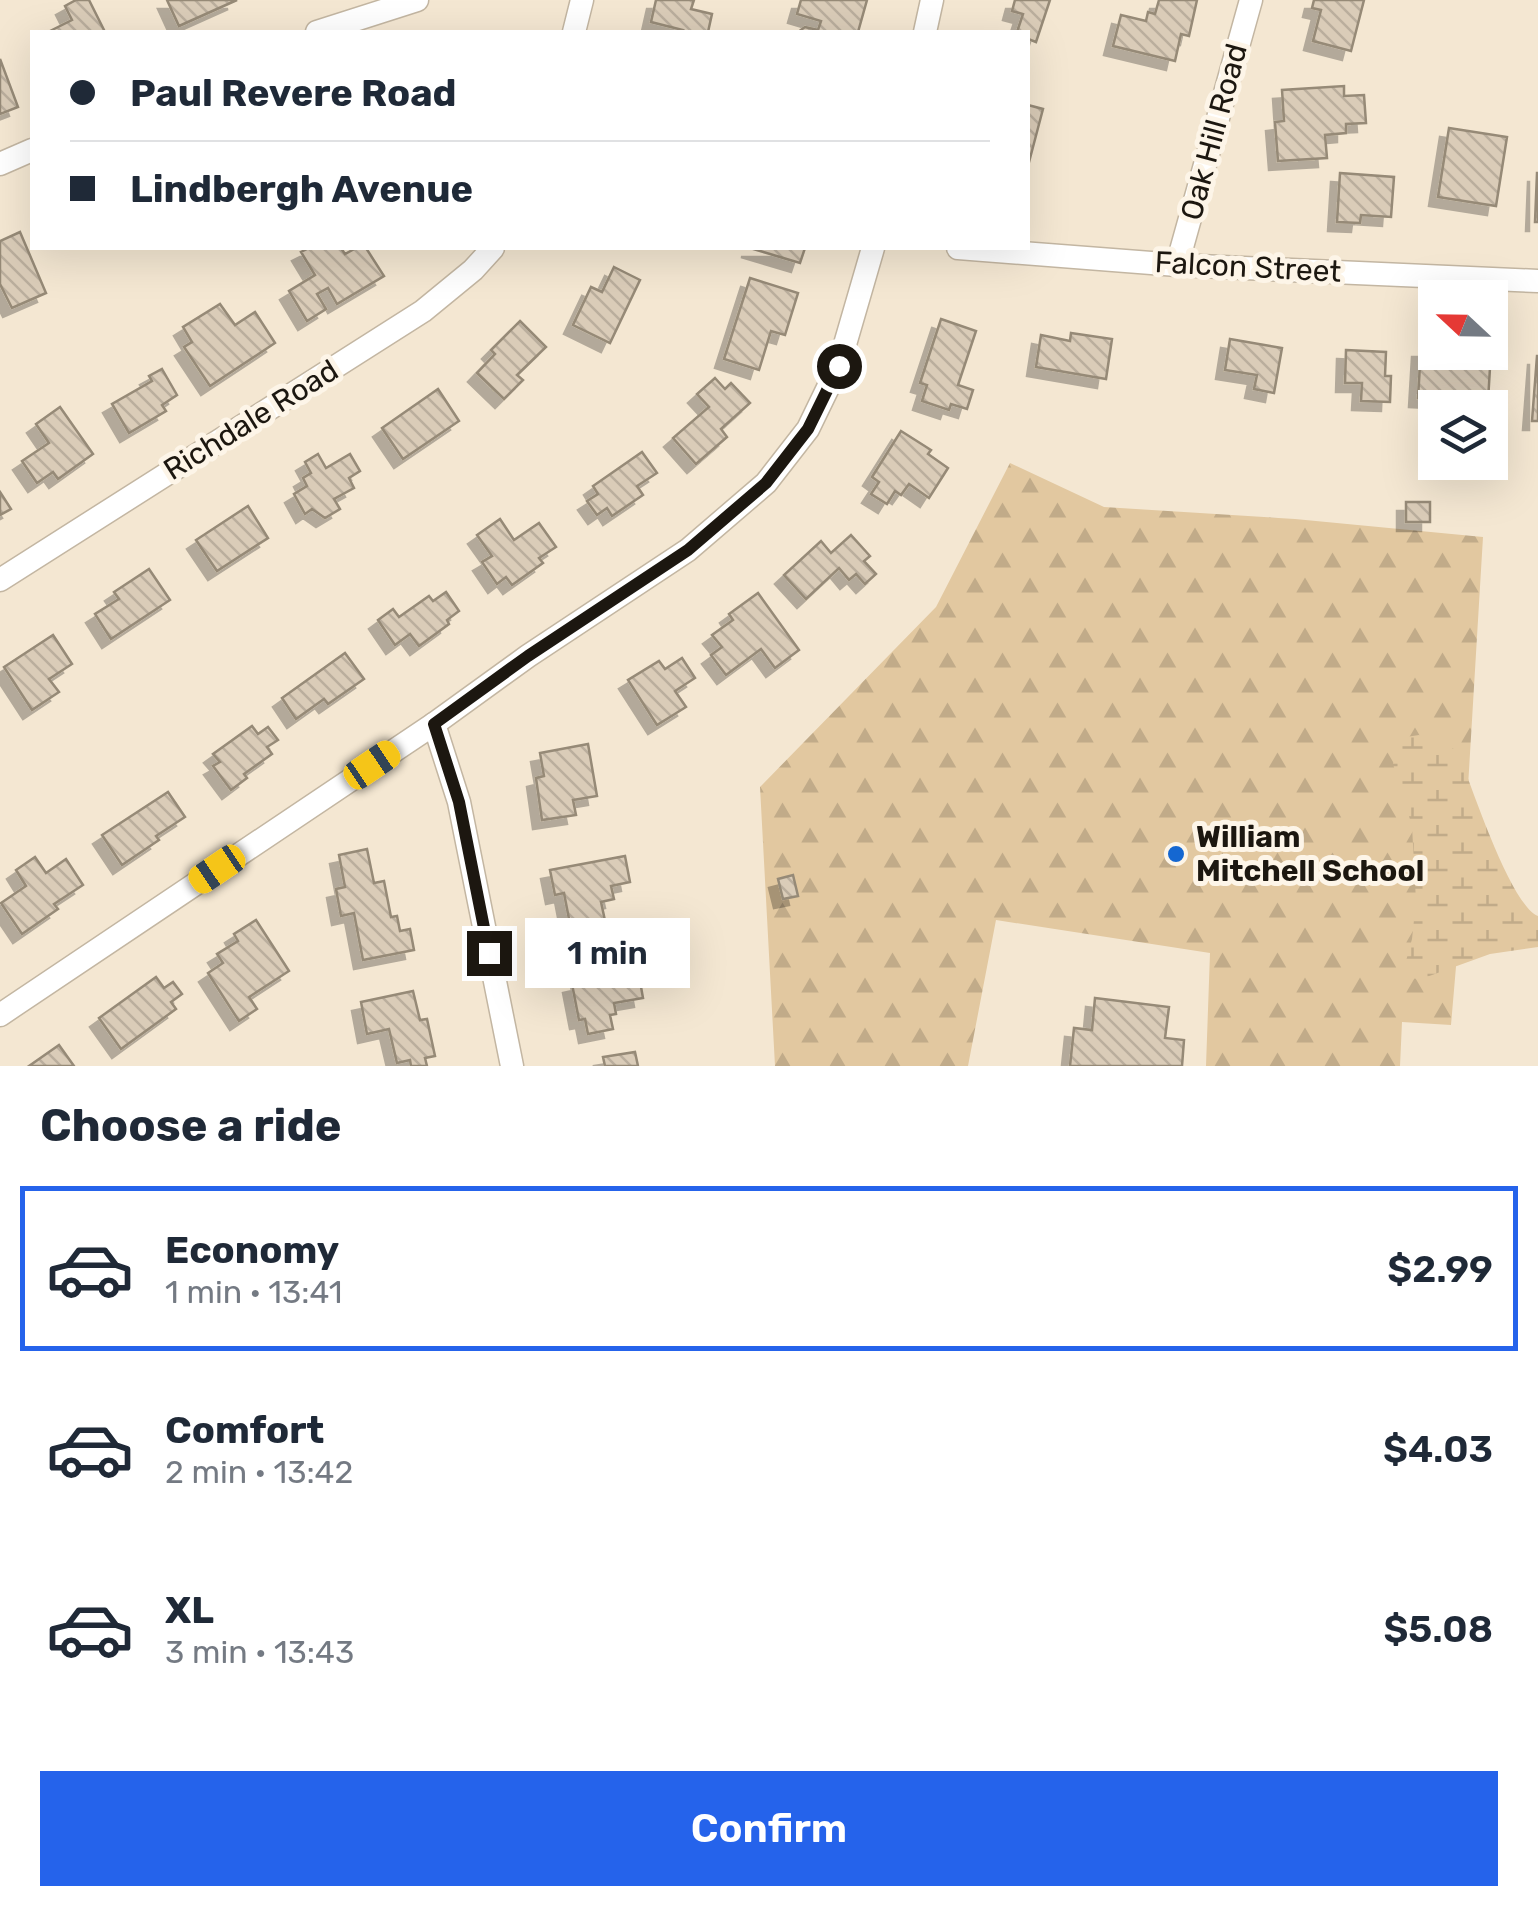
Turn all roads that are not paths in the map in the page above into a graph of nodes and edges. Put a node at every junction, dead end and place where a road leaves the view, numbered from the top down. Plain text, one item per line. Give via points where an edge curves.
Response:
1 (417, 0) edge
2 (582, 0) edge
3 (932, 0) edge
4 (1251, 0) edge
5 (323, 30) edge
6 (574, 30) edge
7 (925, 30) edge
8 (30, 151) edge
9 (0, 164) edge
10 (491, 250) edge
11 (872, 250) edge
12 (984, 250) edge
13 (1177, 265) junction
14 (1538, 281) edge
15 (0, 580) edge
16 (434, 724) junction
17 (0, 1015) edge
18 (512, 1066) edge

1 - 5 street
2 - 6 street
3 - 7 street
4 - 13 street, Oak Hill Road
8 - 9 street
10 - 15 street, Richdale Road via 422,312
11 - 16 street via 839,366 808,429 766,483 688,550
12 - 13 street, Falcon Street
13 - 14 street, Falcon Street
16 - 17 street
16 - 18 street via 459,802

